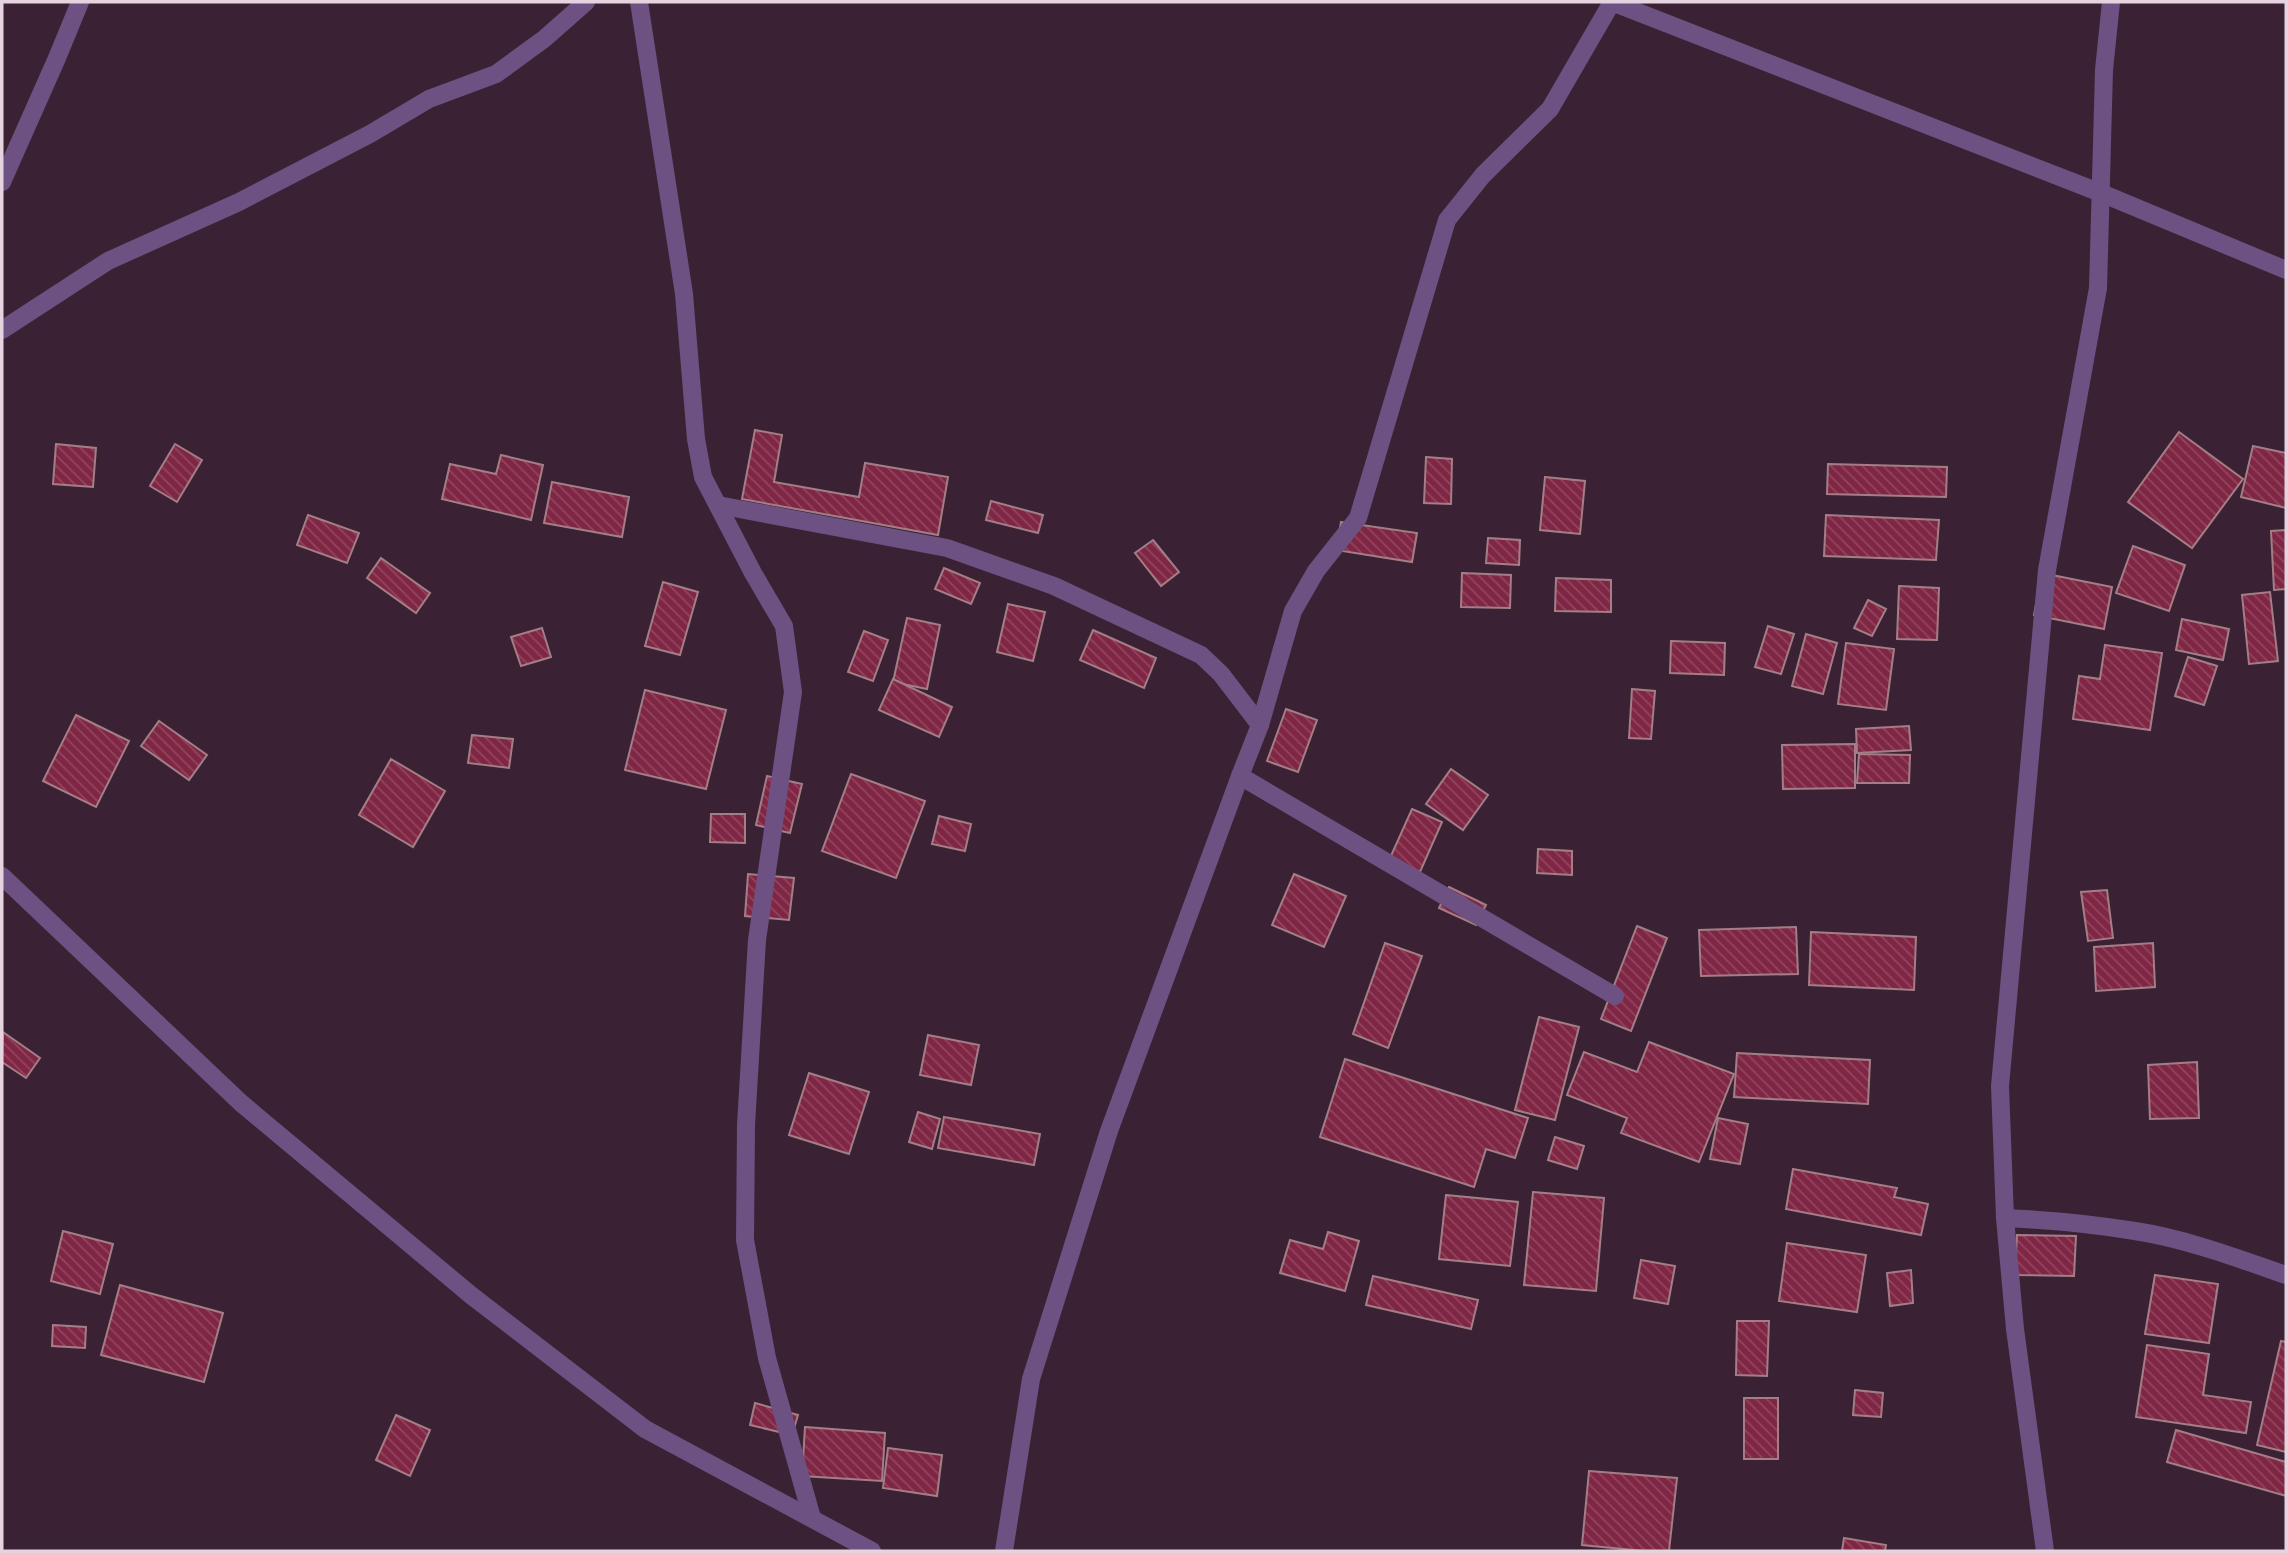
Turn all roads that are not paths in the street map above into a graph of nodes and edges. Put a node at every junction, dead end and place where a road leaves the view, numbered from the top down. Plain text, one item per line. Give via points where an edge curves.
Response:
1 (80, 2) edge
2 (586, 2) edge
3 (639, 2) edge
4 (2111, 2) edge
5 (2, 182) edge
6 (2101, 193) junction
7 (2286, 270) edge
8 (2, 330) edge
9 (718, 505) junction
10 (1260, 725) junction
11 (1240, 776) junction
12 (2, 876) edge
13 (1615, 996) dead end
14 (2005, 1218) junction
15 (2286, 1275) edge
16 (812, 1518) junction
17 (872, 1551) edge
18 (1004, 1551) edge
19 (2045, 1551) edge

1 - 5 street
2 - 8 street via 496,74 429,99 239,202 107,261
3 - 9 street via 684,294 696,439 704,477
4 - 6 street
6 - 7 street
6 - 10 street via 1612,2 1550,109 1483,175 1447,220 1358,518 1316,571 1293,611
6 - 14 street via 2098,288 2047,570 2000,1086
9 - 10 street via 947,548 1054,586 1201,655
9 - 16 street via 784,626 793,692 757,940 746,1125 745,1240 767,1358
10 - 11 street
11 - 13 street
11 - 18 street via 1109,1131 1031,1379
12 - 16 street via 241,1103 472,1296 645,1429
14 - 15 street via 2137,1231
14 - 19 street
16 - 17 street

